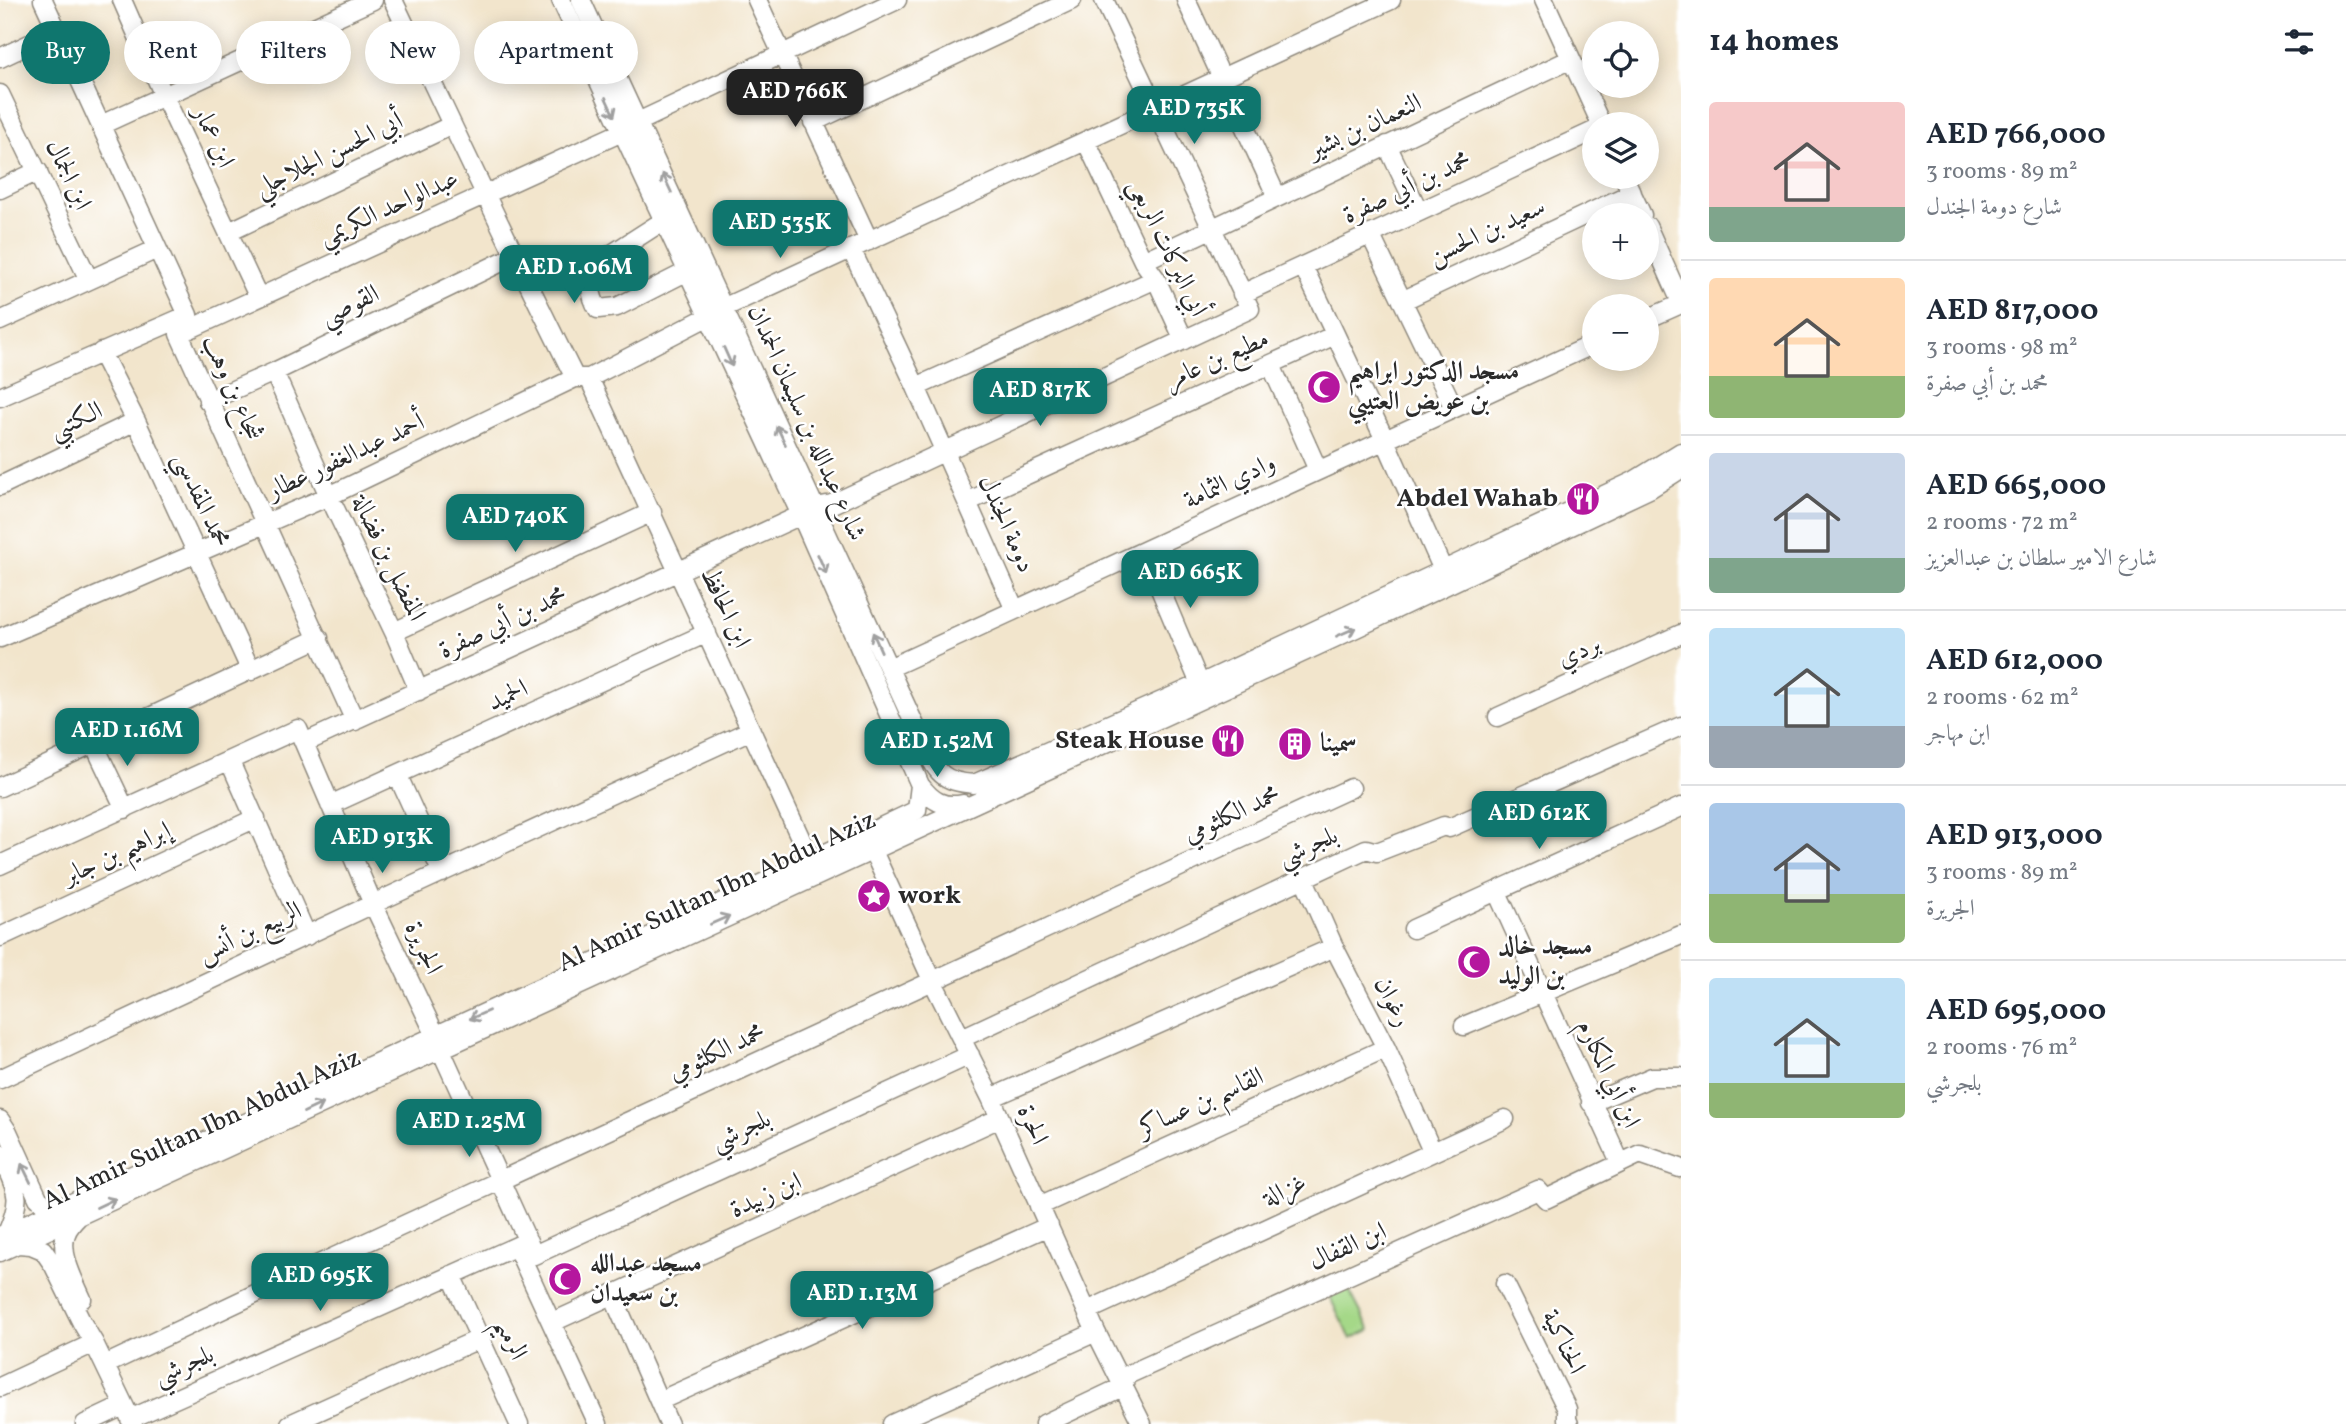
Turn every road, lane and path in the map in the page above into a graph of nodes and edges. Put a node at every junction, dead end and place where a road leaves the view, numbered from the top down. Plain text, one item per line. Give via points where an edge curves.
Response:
1 (44, 0) edge
2 (122, 0) edge
3 (373, 0) edge
4 (393, 0) edge
5 (561, 0) edge
6 (581, 0) edge
7 (757, 0) edge
8 (897, 0) edge
9 (1072, 0) edge
10 (1104, 0) edge
11 (1186, 0) edge
12 (1391, 0) edge
13 (1544, 0) edge
14 (1365, 6) edge
15 (54, 21) edge
16 (21, 48) edge
17 (781, 54) junction
18 (0, 58) edge
19 (1571, 59) junction
20 (1222, 78) junction
21 (83, 84) edge
22 (0, 94) edge
23 (164, 96) junction
24 (1155, 109) junction
25 (1595, 112) edge
26 (638, 122) junction
27 (813, 122) junction
28 (101, 125) junction
29 (452, 125) junction
30 (622, 132) junction
31 (1582, 137) edge
32 (1086, 141) junction
33 (1387, 145) junction
34 (37, 171) junction
35 (0, 189) edge
36 (1620, 189) edge
37 (486, 194) junction
38 (1277, 197) junction
39 (1419, 212) junction
40 (663, 221) junction
41 (1211, 228) junction
42 (229, 232) junction
43 (1370, 234) junction
44 (869, 241) junction
45 (157, 249) junction
46 (851, 249) junction
47 (1659, 253) edge
48 (514, 256) junction
49 (1143, 261) junction
50 (1303, 266) junction
51 (686, 272) junction
52 (1156, 279) junction
53 (89, 280) junction
54 (258, 296) junction
55 (1246, 301) junction
56 (1402, 301) junction
57 (1681, 303) edge
58 (717, 311) junction
59 (1659, 313) edge
60 (188, 316) junction
61 (0, 321) edge
62 (179, 334) junction
63 (1335, 335) junction
64 (1184, 340) junction
65 (1582, 349) edge
66 (101, 352) junction
67 (1270, 365) junction
68 (274, 372) junction
69 (582, 378) junction
70 (916, 387) junction
71 (0, 397) edge
72 (208, 401) junction
73 (1454, 408) junction
74 (136, 421) junction
75 (1385, 440) junction
76 (944, 452) junction
77 (1681, 452) edge
78 (1681, 469) edge
79 (1318, 470) junction
80 (0, 486) edge
81 (329, 496) junction
82 (967, 502) junction
83 (808, 511) junction
84 (652, 512) junction
85 (264, 524) junction
86 (1144, 551) junction
87 (197, 554) junction
88 (1443, 570) junction
89 (679, 572) junction
90 (1015, 610) junction
91 (394, 632) junction
92 (707, 633) junction
93 (1681, 634) edge
94 (0, 638) edge
95 (318, 638) junction
96 (889, 668) junction
97 (251, 671) junction
98 (1200, 684) junction
99 (419, 691) junction
100 (1498, 717) dead end
101 (355, 721) junction
102 (1681, 726) edge
103 (751, 730) junction
104 (301, 736) junction
105 (94, 744) junction
106 (230, 762) junction
107 (937, 770) junction
108 (398, 776) junction
109 (965, 783) junction
110 (920, 785) junction
111 (0, 787) edge
112 (1352, 788) dead end
113 (993, 795) junction
114 (940, 801) junction
115 (330, 805) junction
116 (1681, 807) edge
117 (125, 809) junction
118 (922, 817) junction
119 (256, 818) junction
120 (872, 849) junction
121 (811, 861) junction
122 (0, 865) edge
123 (442, 873) junction
124 (1303, 877) junction
125 (1497, 892) junction
126 (373, 904) junction
127 (1413, 929) dead end
128 (1681, 935) edge
129 (307, 936) junction
130 (0, 937) edge
131 (1334, 947) junction
132 (933, 982) junction
133 (1542, 994) junction
134 (1464, 1026) dead end
135 (962, 1038) junction
136 (438, 1041) junction
137 (1386, 1048) junction
138 (970, 1055) junction
139 (1681, 1077) edge
140 (0, 1079) edge
141 (991, 1098) junction
142 (1591, 1103) junction
143 (1000, 1118) junction
144 (1505, 1119) dead end
145 (0, 1121) edge
146 (1432, 1152) junction
147 (0, 1154) edge
148 (1620, 1162) junction
149 (1680, 1168) edge
150 (501, 1182) junction
151 (1039, 1206) junction
152 (72, 1210) junction
153 (1049, 1226) junction
154 (9, 1238) edge
155 (526, 1248) junction
156 (0, 1252) edge
157 (451, 1275) junction
158 (1506, 1284) dead end
159 (612, 1294) junction
160 (1087, 1311) junction
161 (553, 1322) junction
162 (1096, 1332) junction
163 (481, 1338) junction
164 (94, 1343) junction
165 (105, 1365) junction
166 (1125, 1386) junction
167 (0, 1387) edge
168 (659, 1401) junction
169 (129, 1416) edge
170 (85, 1424) edge
171 (290, 1424) edge
172 (520, 1424) edge
173 (598, 1424) edge
174 (669, 1424) edge
175 (892, 1424) edge
176 (1044, 1424) edge
177 (1142, 1424) edge
178 (1569, 1424) edge

1 - 15 street, شجاع بن وهب
2 - 23 street, ابن عمار
3 - 23 street
4 - 29 street, ابن الحافظ
5 -> 30 street, شارع عبدالله بن سليمان الحمدان
6 - 26 street, شارع عبدالله بن سليمان الحمدان
7 - 17 street
8 - 17 street
9 - 27 street
10 - 24 street
11 - 20 street
12 - 14 street
13 - 19 street
14 - 20 street
16 - 18 street
17 - 26 street
17 - 27 street
19 - 25 street
19 - 33 street, النعمان بن بشير
20 - 24 street
20 - 38 street
21 - 28 street, شجاع بن وهب
22 - 34 street, ابن الجمال
23 - 28 street
23 - 42 street, ابن عمار
24 - 32 street
24 - 41 street
58 -> 26 street, شارع عبدالله بن سليمان الحمدان
27 - 44 street
28 - 45 street, شجاع بن وهب
29 - 37 street, ابن الحافظ
29 - 42 street, أبي الحسن الجلاجلي
30 - 37 street, عبدالواحد الكريمي
30 - 40 street, شارع عبدالله بن سليمان الحمدان
31 - 39 street, محمد بن أبي صفرة
32 - 44 street
32 - 49 street, أبي البركات الربعي
33 - 38 street, النعمان بن بشير
33 - 39 street
34 - 35 street
34 - 53 street, ابن الجمال
36 - 56 street, سعيد بن الحسن
37 - 48 street, ابن الحافظ
37 - 54 street, عبدالواحد الكريمي
38 - 41 street, النعمان بن بشير
39 - 43 street, محمد بن أبي صفرة
40 - 51 street, شارع عبدالله بن سليمان الحمدان
40 - 51 street via 593,266 593,299 598,309 617,306
41 - 49 street, النعمان بن بشير
41 - 55 street
42 - 54 street, ابن عمار
43 - 50 street, محمد بن أبي صفرة
43 - 56 street
44 - 46 street
45 - 53 street
45 - 60 street, شجاع بن وهب
46 - 58 street, أحمد عبدالغفور عطار
46 - 70 street, دومة الجندل
47 - 57 street
48 - 68 street, القوصي
48 - 69 street, ابن الحافظ
49 - 52 street, أبي البركات الربعي
50 - 55 street, محمد بن أبي صفرة
50 - 63 street
51 - 58 street, شارع عبدالله بن سليمان الحمدان
52 - 64 street, أبي البركات الربعي
52 - 70 street
53 - 61 street
54 - 62 street, عبدالواحد الكريمي
55 - 64 street, محمد بن أبي صفرة
56 - 73 street
57 - 59 street
58 - 69 street, أحمد عبدالغفور عطار
58 - 83 street, شارع عبدالله بن سليمان الحمدان via 778,429
60 - 62 street, شجاع بن وهب
60 - 66 street
62 - 72 street, شجاع بن وهب
63 - 67 street, مطيع بن عامر
63 - 75 street
64 - 76 street, محمد بن أبي صفرة
65 - 73 street, وادي الثمامة
66 - 71 street
66 - 74 street, محمد المقدسي
67 - 79 street
67 - 82 street, مطيع بن عامر
68 - 72 street, القوصي
68 - 81 street, المفضل بن فضالة
69 - 81 street, أحمد عبدالغفور عطار
69 - 84 street, ابن الحافظ
70 - 76 street, دومة الجندل
72 - 85 street, شجاع بن وهب
73 - 75 street, وادي الثمامة
74 - 80 street, الكتبي
74 - 87 street, محمد المقدسي
75 - 79 street, وادي الثمامة
75 - 88 street
76 - 82 street, دومة الجندل
76 - 83 street, محمد بن أبي صفرة
77 - 88 street via 1634,481
113 -> 78 street, Al Amir Sultan Ibn Abdul Aziz via 1604,511
79 - 86 street, وادي الثمامة
81 - 85 street, أحمد عبدالغفور عطار
81 - 91 street, المفضل بن فضالة
82 - 90 street, دومة الجندل
83 - 89 street, محمد بن أبي صفرة
96 -> 83 street, شارع عبدالله بن سليمان الحمدان
83 -> 110 street, شارع عبدالله بن سليمان الحمدان
84 - 89 street, ابن الحافظ
84 - 91 street
85 - 87 street, أحمد عبدالغفور عطار
85 - 95 street, شجاع بن وهب
86 - 90 street, وادي الثمامة
86 - 98 street
87 - 94 street, أحمد عبدالغفور عطار
87 - 97 street, محمد المقدسي
88 - 98 street
89 - 92 street, ابن الحافظ
89 - 99 street, محمد بن أبي صفرة
90 - 96 street, وادي الثمامة
91 - 99 street, المفضل بن فضالة
92 - 103 street, ابن الحافظ
92 - 108 street, الحميد
93 - 100 street, بردي
95 - 97 street
95 - 101 street, شجاع بن وهب
96 - 107 street, شارع عبدالله بن سليمان الحمدان
97 - 105 street
98 - 109 street
99 - 101 street, محمد بن أبي صفرة
101 - 104 street, محمد بن أبي صفرة
102 - 124 street, بلجرشي via 1449,828 1377,852 1366,849
103 - 121 street, ابن الحافظ
103 - 123 street, الربيع بن أنس
104 - 106 street, محمد بن أبي صفرة
104 - 115 street, الجريرة
105 - 111 street
105 - 117 street
106 - 117 street, محمد بن أبي صفرة
106 - 119 street
107 - 109 street via 949,780
107 - 110 street via 937,788 930,791
107 - 114 street, شارع عبدالله بن سليمان الحمدان via 944,783
108 - 115 street, الحميد
108 - 123 street
109 - 114 street
110 - 114 street
110 - 118 street
112 - 132 street, محمد الكلثومي
113 - 114 street via 959,805
113 - 118 street, Al Amir Sultan Ibn Abdul Aziz
114 - 118 street via 936,817
115 - 126 street, الجريرة
116 - 125 street
117 - 122 street, محمد بن أبي صفرة
118 - 120 street, Al Amir Sultan Ibn Abdul Aziz
118 - 121 street, Al Amir Sultan Ibn Abdul Aziz
119 - 129 street
119 - 130 street, إبراهيم بن جابر
120 - 132 street, الحرة
136 -> 120 street, Al Amir Sultan Ibn Abdul Aziz
121 -> 136 street, Al Amir Sultan Ibn Abdul Aziz
123 - 126 street, الربيع بن أنس
124 - 131 street, رغوان
124 - 135 street, بلجرشي
125 - 127 street
125 - 133 street, ابن أبي المكارم
126 - 129 street, الربيع بن أنس
126 - 136 street, الجريرة
128 - 133 street
129 - 140 street, الربيع بن أنس
131 - 137 street, رغوان
131 - 141 street
132 - 135 street, الحرة
132 - 150 street, محمد الكلثومي
133 - 134 street
133 - 142 street, ابن أبي المكارم
135 - 138 street, الحرة
136 - 150 street, الجريرة
136 - 152 street, Al Amir Sultan Ibn Abdul Aziz
137 - 146 street, رغوان
137 - 151 street, القاسم بن عساكر
138 - 141 street, الحرة
138 - 155 street, بلجرشي
139 - 142 street via 1651,1077
141 - 143 street, الحرة
142 - 148 street, ابن أبي المكارم
143 - 151 street, الحرة
143 - 159 street, ابن زبيدة
144 - 146 street, غزالة
152 -> 145 street via 46,1206 38,1198
146 - 160 street, غزالة
147 - 154 street via 18,1196
148 - 149 street, ابن القفال via 1640,1154
148 - 166 street, ابن القفال via 1546,1199 1538,1190 1125,1376
150 - 155 street, الجريرة
150 - 165 street, محمد الكلثومي
151 - 153 street, الحرة
152 - 154 street, Al Amir Sultan Ibn Abdul Aziz
152 - 164 street via 65,1249
153 - 160 street, الحرة
153 - 168 street
154 - 156 street, Al Amir Sultan Ibn Abdul Aziz
154 - 164 street via 43,1250
155 - 157 street, بلجرشي
155 - 161 street, الجريرة
157 - 163 street, الرميم
157 - 169 street, بلجرشي
158 - 178 street, الحناكية via 1567,1409
159 - 161 street, ابن زبيدة
159 - 168 street
160 - 162 street, الحرة
161 - 173 street, الجريرة
162 - 166 street, الحرة
162 - 175 street
163 - 171 street
163 - 172 street, الرميم
164 - 165 street
164 - 167 street
165 - 169 street
166 - 176 street, ابن القفال
166 - 177 street, الحرة
168 - 174 street
169 - 170 street, بلجرشي

